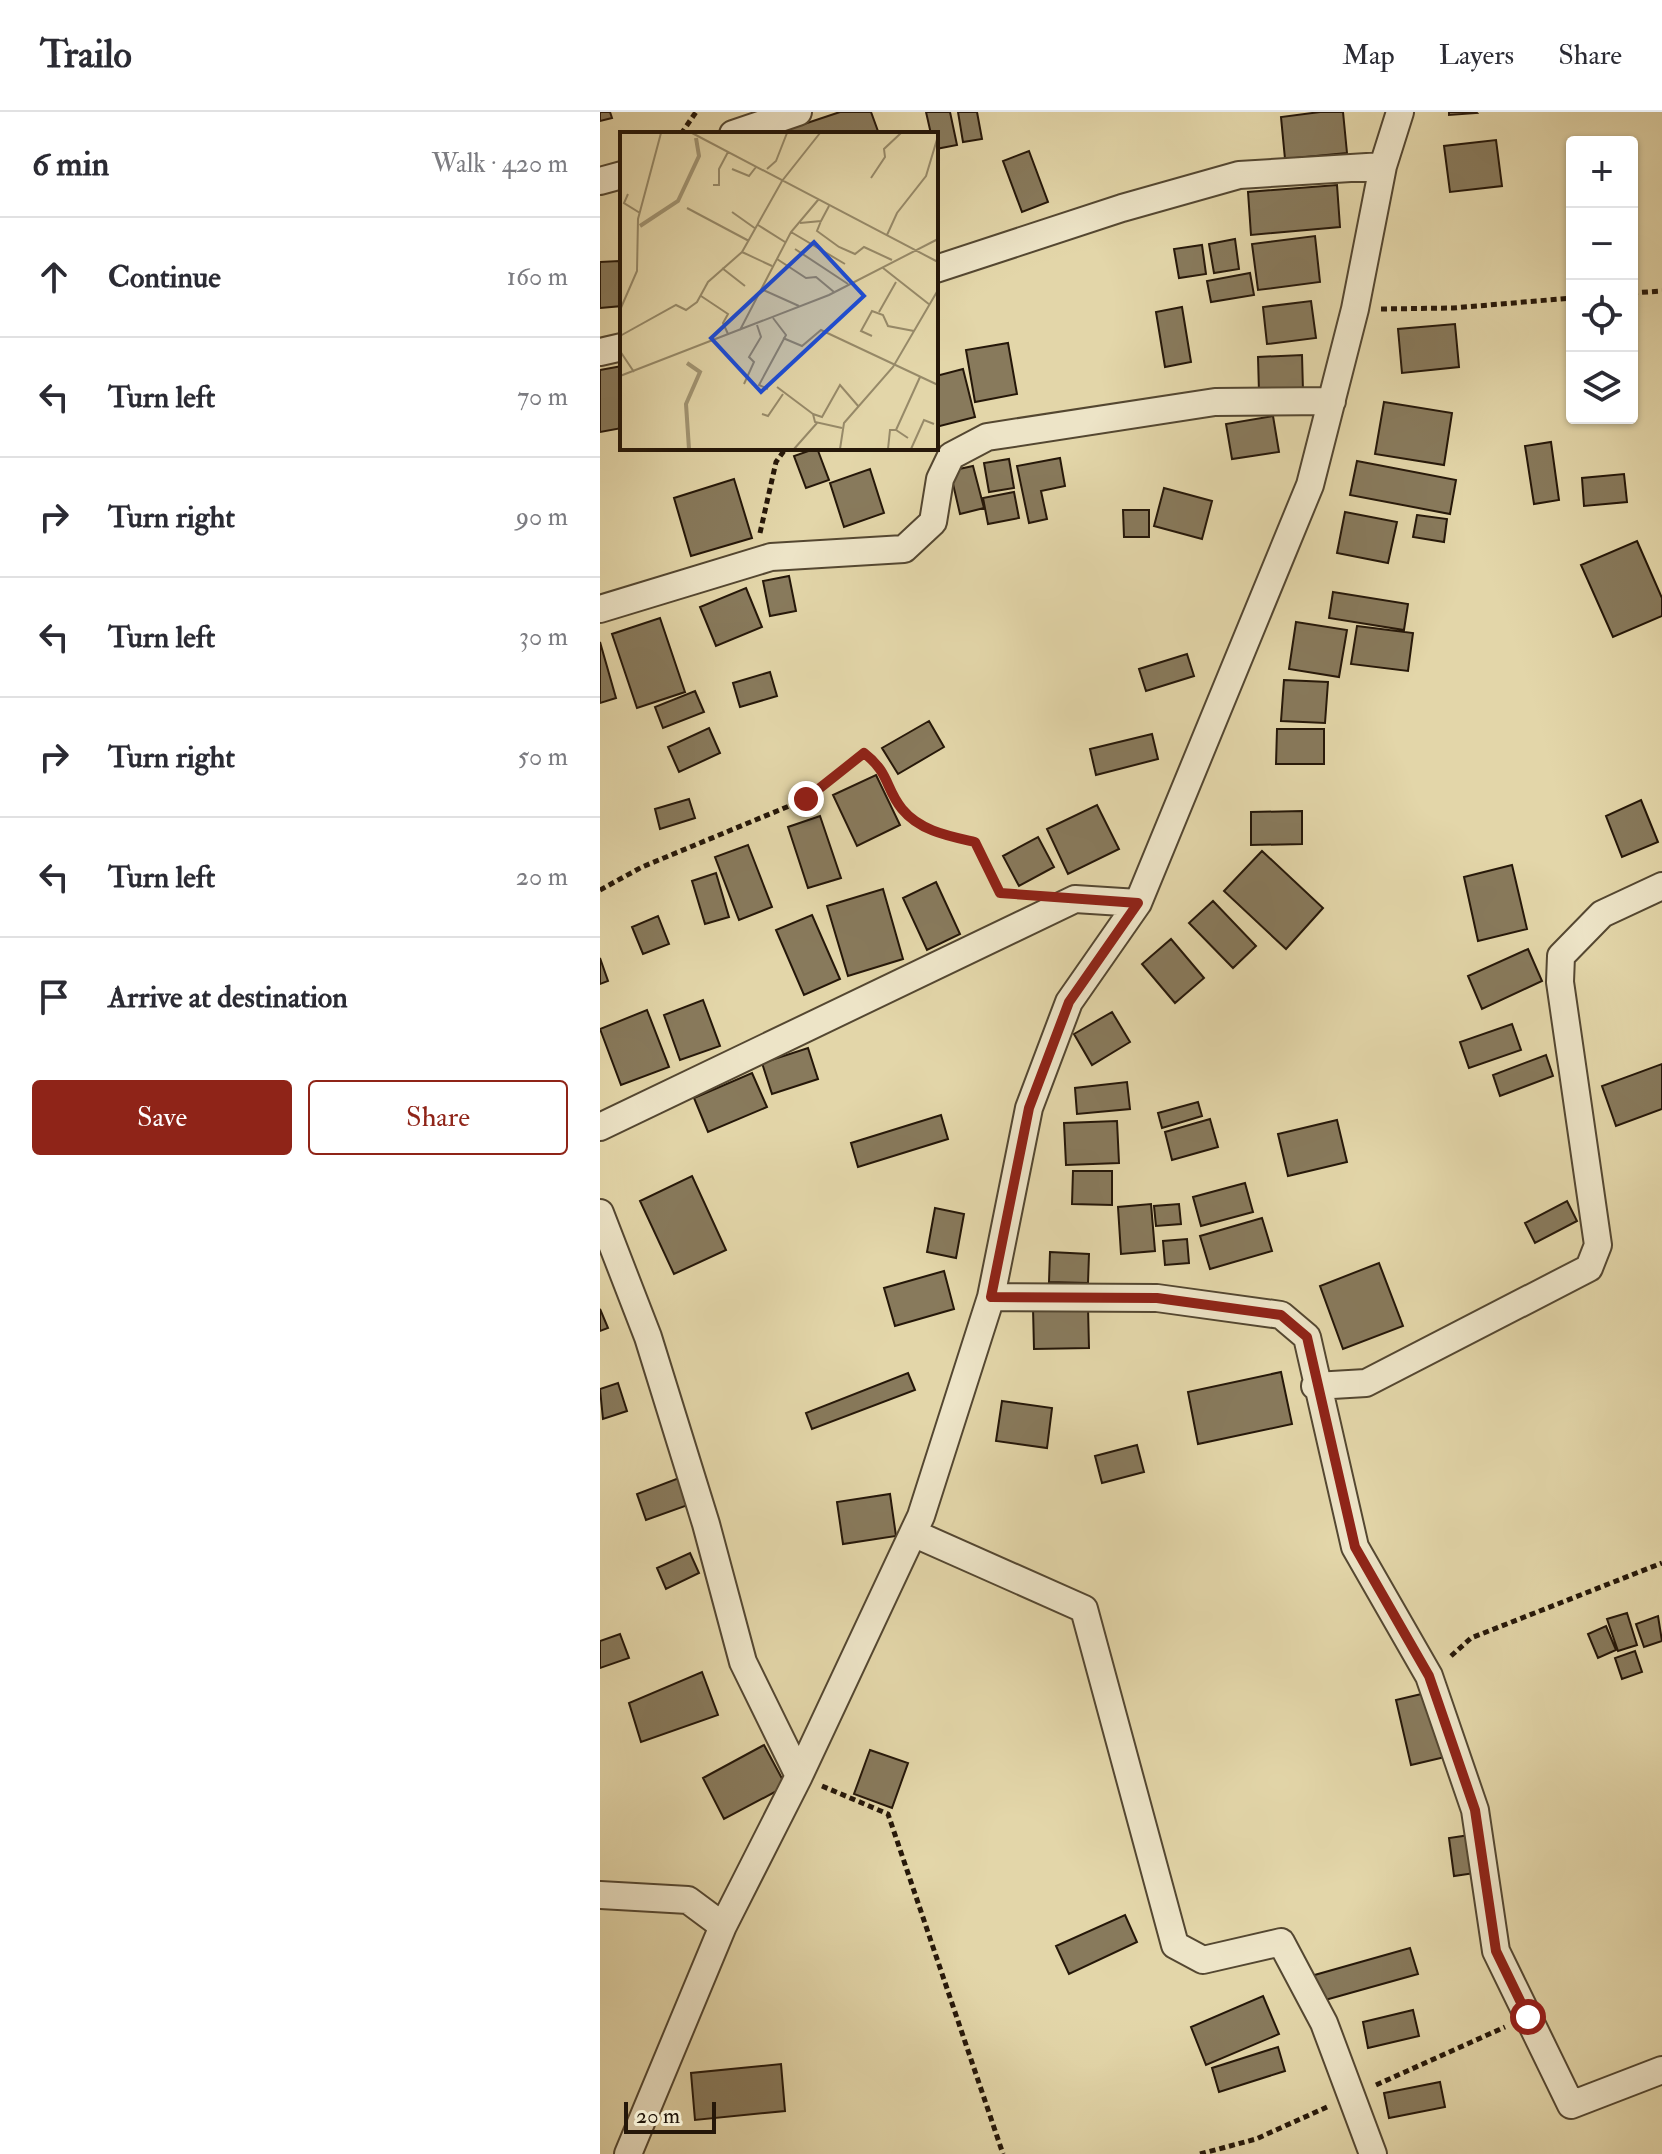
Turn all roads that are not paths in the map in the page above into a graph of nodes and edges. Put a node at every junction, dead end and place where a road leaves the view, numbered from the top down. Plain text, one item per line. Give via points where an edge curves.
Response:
1 (798, 112) edge
2 (1400, 112) edge
3 (739, 132) edge
4 (1383, 166) junction
5 (620, 176) edge
6 (600, 181) edge
7 (938, 268) edge
8 (620, 347) edge
9 (600, 352) edge
10 (1332, 401) junction
11 (600, 609) edge
12 (1662, 886) edge
13 (1138, 903) junction
14 (600, 1127) edge
15 (600, 1213) edge
16 (991, 1297) junction
17 (1315, 1386) junction
18 (913, 1533) junction
19 (799, 1776) junction
20 (600, 1895) edge
21 (723, 1926) junction
22 (1662, 2070) edge
23 (628, 2154) edge
24 (1373, 2154) edge

1 - 3 street
2 - 4 street
4 - 7 street via 1239,175
4 - 10 street
5 - 6 street
8 - 9 street
10 - 11 street via 1215,402 987,437 951,456 940,479 933,522 904,549 771,557
10 - 13 street via 1310,485
12 - 17 street via 1602,914 1561,956 1560,982 1598,1245 1589,1268 1366,1383
13 - 14 street via 1075,899
13 - 16 street via 1069,1002 1029,1108
15 - 19 street via 648,1337 743,1662
16 - 17 street via 1157,1298 1281,1315 1307,1337
16 - 18 street
17 - 22 street via 1355,1547 1429,1676 1475,1810 1496,1951 1571,2105
18 - 19 street
18 - 24 street via 1084,1609 1175,1945 1203,1960 1281,1942 1324,2023
19 - 21 street
20 - 21 street via 688,1900
21 - 23 street

